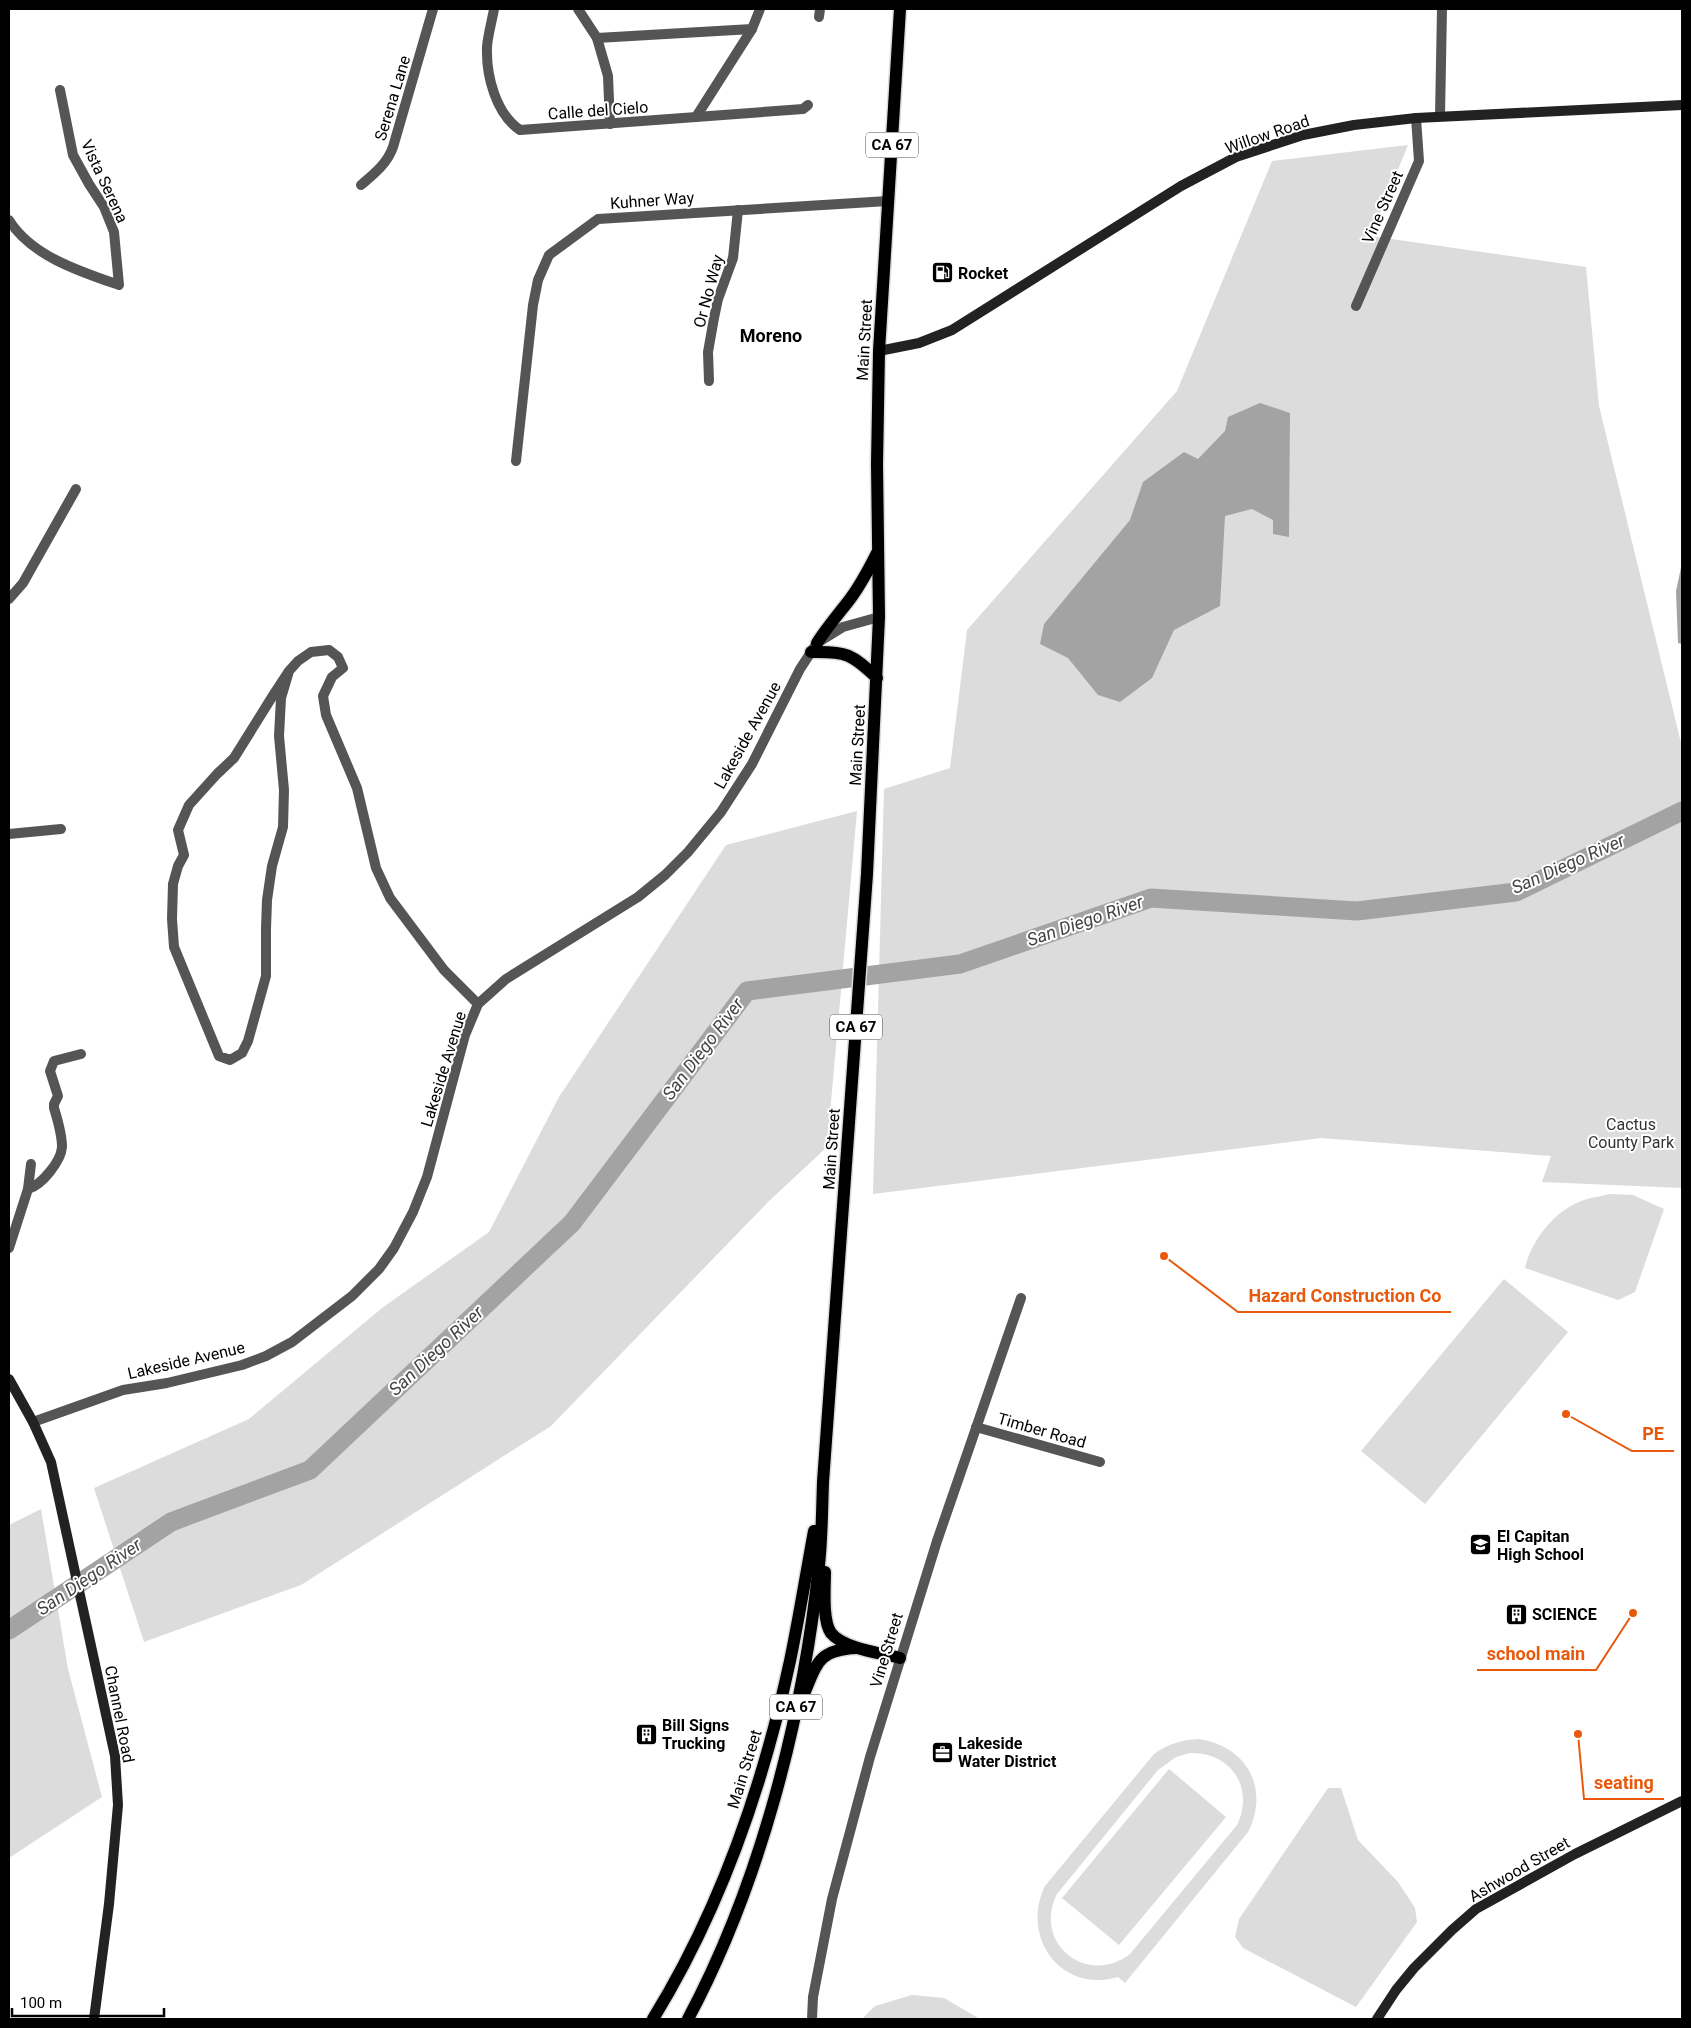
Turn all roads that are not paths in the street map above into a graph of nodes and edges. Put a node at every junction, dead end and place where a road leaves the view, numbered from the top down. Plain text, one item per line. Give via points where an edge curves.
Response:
1 (433, 9) edge
2 (494, 9) edge
3 (578, 9) edge
4 (760, 9) edge
5 (900, 9) edge
6 (1442, 9) edge
7 (752, 29) junction
8 (597, 38) junction
9 (60, 90) dead end
10 (808, 105) dead end
11 (1682, 105) edge
12 (1440, 116) junction
13 (696, 117) junction
14 (1416, 118) junction
15 (610, 124) junction
16 (361, 185) dead end
17 (888, 202) junction
18 (738, 210) junction
19 (9, 220) edge
20 (1356, 306) dead end
21 (879, 351) junction
22 (709, 381) dead end
23 (516, 461) dead end
24 (76, 489) dead end
25 (878, 551) junction
26 (9, 598) edge
27 (879, 617) junction
28 (814, 648) junction
29 (289, 671) junction
30 (876, 678) junction
31 (61, 829) dead end
32 (9, 834) edge
33 (478, 1004) junction
34 (81, 1054) dead end
35 (30, 1164) dead end
36 (28, 1189) junction
37 (9, 1248) edge
38 (1021, 1298) dead end
39 (9, 1379) edge
40 (33, 1422) junction
41 (976, 1427) junction
42 (1100, 1462) dead end
43 (823, 1482) junction
44 (859, 1648) junction
45 (900, 1658) junction
46 (793, 1720) junction
47 (1682, 1801) edge
48 (94, 2019) edge
49 (653, 2019) edge
50 (688, 2019) edge
51 (812, 2019) edge
52 (1377, 2019) edge

1 - 16 street, Serena Lane via 394,147 379,169
2 - 15 street, Calle del Cielo via 487,47 489,77 497,100 511,124 520,130
3 - 8 street
4 - 7 street
5 - 17 main road, Main Street / CA 67
6 - 12 street
7 - 8 street
7 - 13 street
8 - 15 street via 608,76
9 - 19 street, Vista Serena via 73,155 104,207 114,232 119,285 80,272 40,250 15,230
10 - 13 street, Calle del Cielo via 803,109
11 - 12 main road, Willow Road
12 - 14 main road, Willow Road
13 - 15 street, Calle del Cielo
14 - 20 street, Vine Street via 1419,161
14 - 21 main road, Willow Road via 1354,124 1236,157 1181,186 952,330 919,343
17 - 18 street, Kuhner Way
17 - 21 main road, Main Street / CA 67
18 - 22 street, Or No Way via 733,258 712,326 708,352
18 - 23 street, Kuhner Way via 598,219 548,255 538,280 534,305
21 - 25 main road, Main Street / CA 67
24 - 26 street via 23,583
25 - 27 main road, Main Street / CA 67
25 - 28 main road via 864,579
27 - 28 street, Lakeside Avenue via 843,628
27 - 30 main road, Main Street / CA 67
28 - 30 main road via 858,660
28 - 33 street, Lakeside Avenue via 752,764 721,812 688,852 638,897 506,979
29 - 29 street via 281,698 279,736 284,790 283,827 267,900 266,976 248,1041 242,1053 230,1060 219,1056 174,947 173,884 184,855 178,830 188,805 234,758
29 - 33 street via 311,652 329,650 338,657 344,668 332,678 323,696 326,715 357,788 376,868 390,898 444,970
30 - 43 main road, Main Street / CA 67 via 866,893
31 - 32 street
33 - 40 street, Lakeside Avenue via 465,1035 427,1177 413,1212 379,1269 352,1296 292,1342 266,1356 167,1383 123,1390
34 - 36 street via 54,1061 50,1066 58,1096 54,1108 62,1150 51,1171
35 - 36 street
36 - 37 street
38 - 41 street, Vine Street
39 - 40 main road
40 - 48 main road, Channel Road via 51,1462 115,1756 118,1805
41 - 42 street, Timber Road
41 - 45 street, Vine Street
43 - 44 main road via 828,1624 841,1640
43 - 46 main road, Main Street / CA 67 via 816,1591
43 - 49 main road, Main Street / CA 67 via 790,1662 760,1778 713,1906
44 - 45 main road
44 - 46 main road via 840,1649 821,1658
45 - 51 street, Vine Street via 832,1899 813,1997
46 - 50 main road, Main Street / CA 67 via 778,1784 732,1925
47 - 52 main road, Ashwood Street via 1575,1854 1476,1909 1414,1968

